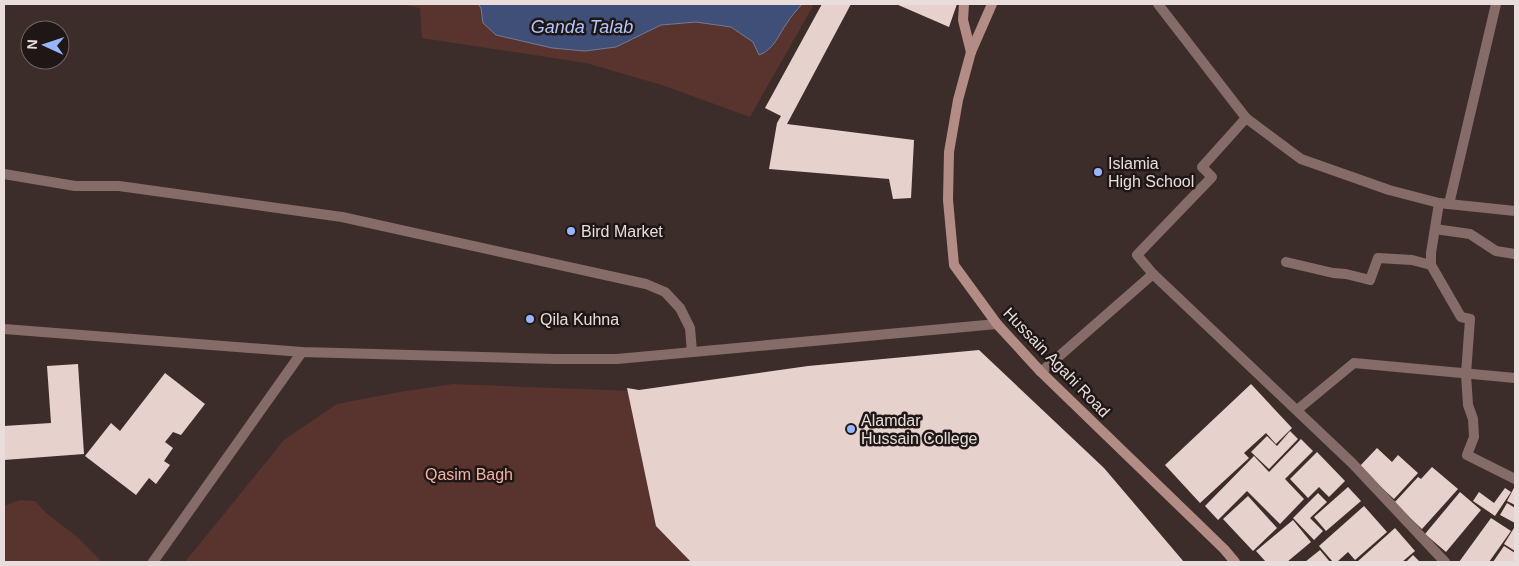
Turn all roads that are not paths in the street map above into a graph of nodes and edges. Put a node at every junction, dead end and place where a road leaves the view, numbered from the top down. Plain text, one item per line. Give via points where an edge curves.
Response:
1 (964, 4) edge
2 (992, 4) edge
3 (1158, 4) edge
4 (1496, 4) edge
5 (971, 52) junction
6 (1246, 118) junction
7 (4, 174) edge
8 (1444, 203) junction
9 (1515, 211) edge
10 (1434, 229) junction
11 (1515, 254) edge
12 (1286, 262) dead end
13 (1431, 265) junction
14 (1153, 274) junction
15 (997, 324) junction
16 (4, 329) edge
17 (302, 352) junction
18 (692, 352) junction
19 (1041, 372) junction
20 (1466, 374) junction
21 (1515, 378) edge
22 (1297, 410) junction
23 (1515, 479) edge
24 (153, 562) edge
25 (1235, 562) edge
26 (1445, 562) edge

1 - 5 main road, Hussain Agahi Road via 963,20
2 - 5 main road, Hussain Agahi Road
3 - 6 street
4 - 8 street
5 - 15 main road, Hussain Agahi Road via 949,152 948,200 954,265
6 - 8 street via 1301,159 1389,190
6 - 14 street via 1202,166 1212,177 1137,255
7 - 18 street via 75,186 119,186 342,217 646,284 665,292 680,308 690,328
8 - 9 street
8 - 10 street
10 - 11 street via 1470,234 1496,251
10 - 13 street
12 - 13 street via 1370,280 1378,258
13 - 20 street via 1462,316 1470,320
14 - 19 street
14 - 22 street
15 - 18 street
15 - 19 main road, Hussain Agahi Road
16 - 17 street
17 - 18 street via 564,359 617,359
17 - 24 street
19 - 25 main road, Hussain Agahi Road
20 - 21 street
20 - 22 street via 1354,363
20 - 23 street via 1474,437 1466,455
22 - 26 street

